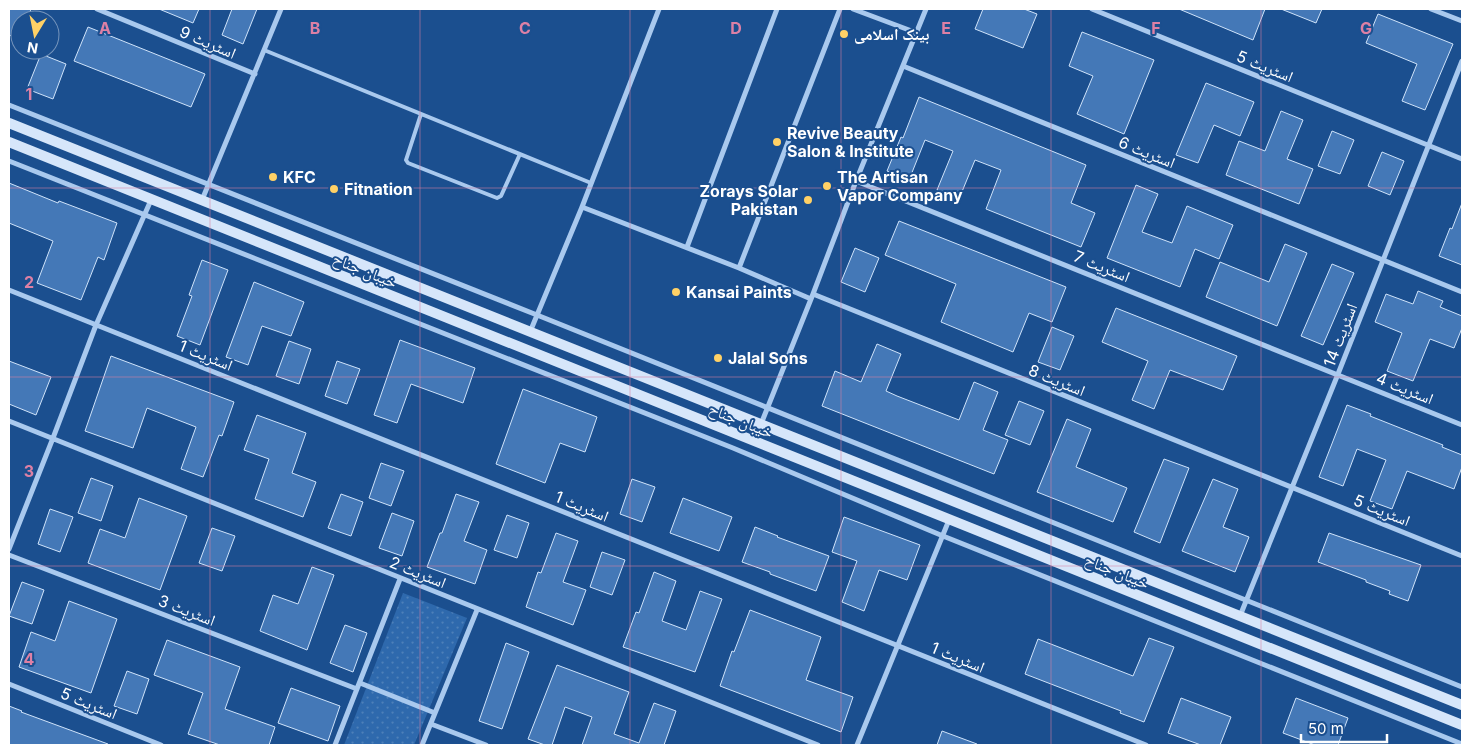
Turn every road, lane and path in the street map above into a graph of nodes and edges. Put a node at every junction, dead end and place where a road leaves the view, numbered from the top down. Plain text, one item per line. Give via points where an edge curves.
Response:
1 (97, 9) edge
2 (281, 9) edge
3 (659, 9) edge
4 (776, 9) edge
5 (840, 9) edge
6 (853, 9) edge
7 (926, 9) edge
8 (1092, 9) edge
9 (1432, 9) edge
10 (1462, 21) edge
11 (917, 33) junction
12 (264, 50) junction
13 (1462, 61) edge
14 (903, 66) junction
15 (255, 74) junction
16 (9, 105) edge
17 (421, 114) junction
18 (9, 123) edge
19 (9, 142) edge
20 (1429, 146) junction
21 (520, 154) junction
22 (1462, 159) edge
23 (9, 161) edge
24 (591, 182) junction
25 (856, 182) junction
26 (210, 184) junction
27 (151, 200) junction
28 (202, 201) junction
29 (582, 207) junction
30 (144, 214) junction
31 (686, 247) junction
32 (1383, 260) junction
33 (739, 268) junction
34 (9, 290) edge
35 (1462, 292) edge
36 (812, 297) junction
37 (537, 315) junction
38 (96, 325) junction
39 (530, 333) junction
40 (1338, 374) junction
41 (768, 408) junction
42 (9, 421) edge
43 (761, 424) junction
44 (1462, 424) edge
45 (53, 438) junction
46 (1292, 488) junction
47 (949, 520) junction
48 (942, 536) junction
49 (9, 549) edge
50 (9, 555) edge
51 (1462, 556) edge
52 (400, 579) junction
53 (1247, 601) junction
54 (477, 610) junction
55 (1240, 616) junction
56 (896, 646) junction
57 (360, 682) junction
58 (9, 684) edge
59 (1462, 687) edge
60 (357, 690) junction
61 (1462, 705) edge
62 (435, 713) junction
63 (431, 724) junction
64 (1462, 725) edge
65 (1462, 744) edge
66 (161, 745) edge
67 (335, 745) edge
68 (422, 745) edge
69 (486, 745) edge
70 (818, 745) edge
71 (857, 745) edge
72 (1146, 745) edge

1 - 15 street, اسٹریٹ 9
2 - 12 street
3 - 24 street
4 - 31 street
5 - 33 street
6 - 11 street
7 - 11 street
8 - 20 street, اسٹریٹ 5
9 - 10 street
11 - 14 street
12 - 15 street
12 - 17 lane
13 - 20 street, اسٹریٹ 14
14 - 25 street
14 - 32 street, اسٹریٹ 6
15 - 26 street
16 - 26 street
17 - 21 lane
17 - 21 lane via 406,160 408,163 497,198 501,196
18 - 28 main road, خیبان جناح
19 - 27 main road, خیبان جناح
20 - 22 street
20 - 32 street, اسٹریٹ 14
21 - 24 lane
23 - 30 street
24 - 29 street
25 - 36 street
25 - 40 street, اسٹریٹ 7
26 - 28 street
26 - 37 street
27 - 30 street
27 - 47 main road, خیبان جناح
28 - 39 main road, خیبان جناح
29 - 31 street, اسٹریٹ 8
29 - 37 street
30 - 38 street
30 - 48 street via 733,448
31 - 33 street, اسٹریٹ 8
32 - 35 street
32 - 40 street, اسٹریٹ 14
33 - 36 street, اسٹریٹ 8
34 - 38 street, اسٹریٹ 1
36 - 41 street
36 - 46 street, اسٹریٹ 8
37 - 39 street
37 - 41 street
38 - 45 street
38 - 56 street, اسٹریٹ 1
39 - 43 main road, خیبان جناح
40 - 44 street, اسٹریٹ 4
40 - 46 street, اسٹریٹ 14
41 - 43 street
41 - 53 street
42 - 45 street, اسٹریٹ 2
43 - 55 main road, خیبان جناح
45 - 49 street
45 - 52 street, اسٹریٹ 2
46 - 51 street, اسٹریٹ 5
46 - 53 street, اسٹریٹ 14
47 - 48 street
47 - 64 main road, خیبان جناح
48 - 56 street
48 - 65 street
50 - 60 street, اسٹریٹ 3
52 - 54 street, اسٹریٹ 2
52 - 57 street
53 - 55 street, اسٹریٹ 14
53 - 59 street
54 - 62 street
54 - 70 street, اسٹریٹ 2
55 - 61 main road, خیبان جناح
56 - 71 street
56 - 72 street, اسٹریٹ 1
57 - 60 street
57 - 62 street
58 - 66 street, اسٹریٹ 5
60 - 67 street
62 - 63 street
63 - 68 street
63 - 69 street

